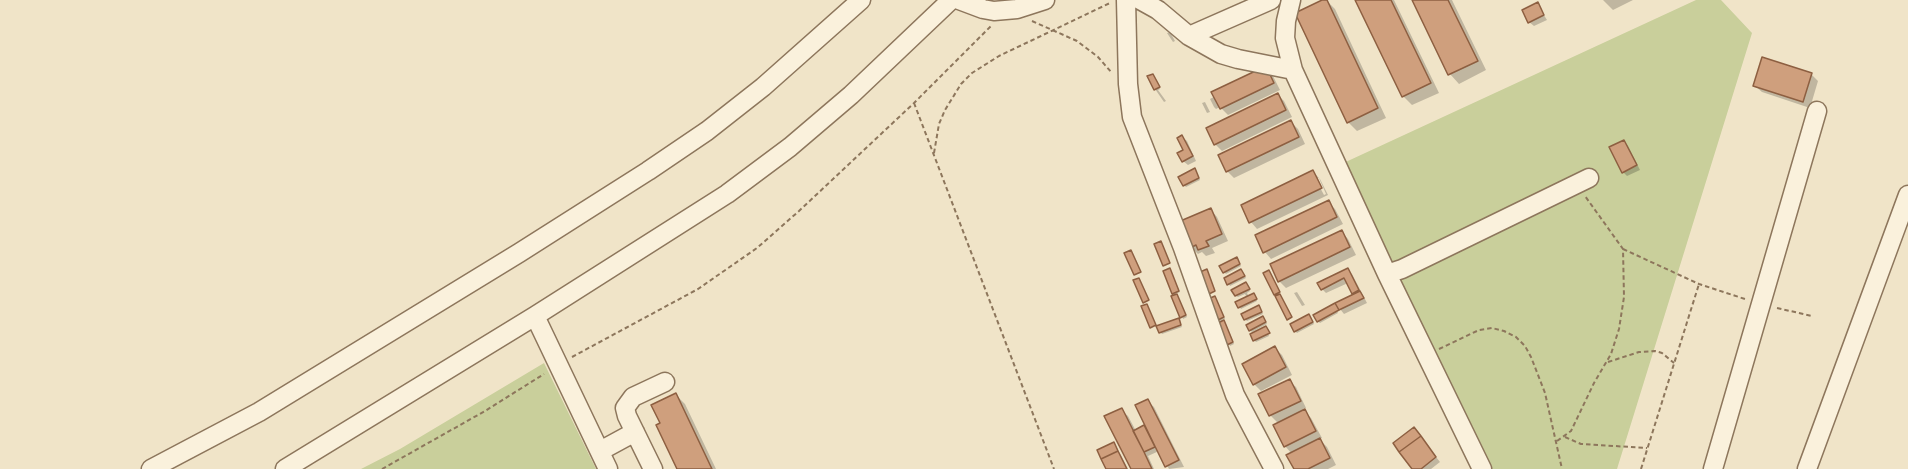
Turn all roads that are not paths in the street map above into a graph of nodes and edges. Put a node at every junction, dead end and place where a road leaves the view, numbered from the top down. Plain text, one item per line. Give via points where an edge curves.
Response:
1 (861, 0) edge
2 (951, 0) edge
3 (959, 0) edge
4 (1045, 0) edge
5 (1126, 0) edge
6 (1140, 0) edge
7 (1164, 0) edge
8 (1271, 0) edge
9 (1291, 0) edge
10 (1173, 21) junction
11 (1189, 36) junction
12 (1293, 70) junction
13 (1817, 111) dead end
14 (1583, 181) road end
15 (1908, 195) edge
16 (1387, 274) junction
17 (535, 316) junction
18 (665, 382) dead end
19 (635, 432) junction
20 (600, 451) junction
21 (151, 469) edge
22 (285, 469) edge
23 (608, 469) edge
24 (653, 469) edge
25 (1274, 469) edge
26 (1482, 469) edge
27 (1713, 469) edge
28 (1807, 469) edge

1 - 21 street via 764,87 648,171 270,406
2 - 17 street via 851,95 759,171
3 - 4 street via 983,9 1005,11
5 - 25 street via 1132,117 1235,395
6 - 10 street
7 - 10 street
8 - 11 street
9 - 12 street via 1285,38
10 - 11 street
11 - 12 street via 1221,54
12 - 16 street
13 - 27 street
14 - 16 street
15 - 28 street
16 - 26 street
17 - 20 street
17 - 22 street
18 - 19 street via 627,403 626,412
19 - 20 street
19 - 24 street
20 - 23 street

